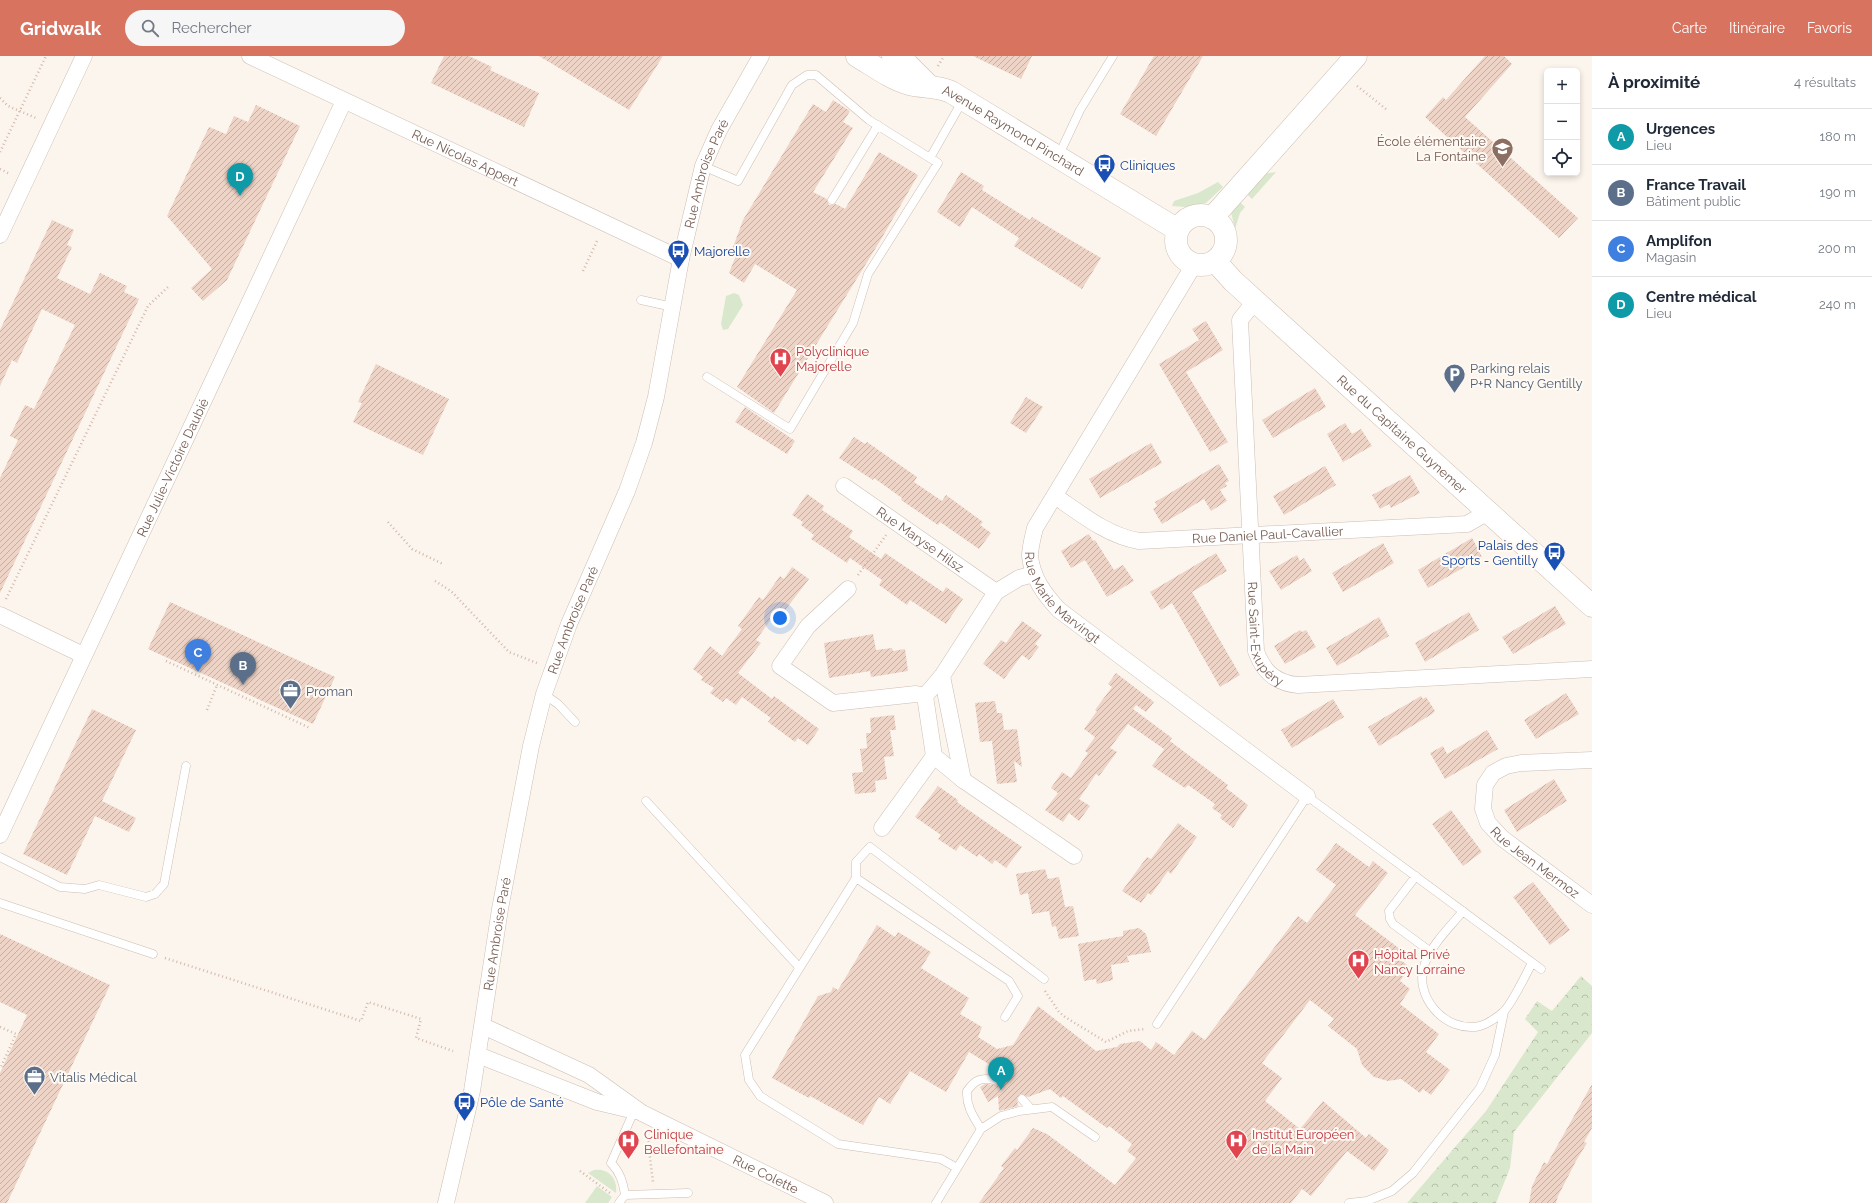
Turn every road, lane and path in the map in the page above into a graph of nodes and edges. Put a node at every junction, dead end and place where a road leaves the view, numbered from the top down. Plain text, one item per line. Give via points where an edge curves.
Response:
1 (46, 56) edge
2 (84, 56) edge
3 (250, 56) edge
4 (761, 56) edge
5 (857, 56) edge
6 (893, 56) edge
7 (1113, 56) edge
8 (1356, 56) edge
9 (928, 85) junction
10 (1360, 89) dead end
11 (0, 98) edge
12 (963, 100) junction
13 (344, 101) junction
14 (1386, 109) dead end
15 (19, 111) junction
16 (52, 125) junction
17 (878, 125) junction
18 (0, 152) edge
19 (1058, 157) junction
20 (930, 158) junction
21 (703, 166) junction
22 (0, 169) edge
23 (8, 173) dead end
24 (832, 200) dead end
25 (1212, 218) junction
26 (1178, 230) junction
27 (0, 235) edge
28 (599, 237) dead end
29 (681, 259) junction
30 (1205, 262) junction
31 (583, 271) dead end
32 (170, 284) dead end
33 (641, 300) dead end
34 (1255, 301) junction
35 (673, 307) junction
36 (707, 377) dead end
37 (844, 486) dead end
38 (1055, 496) junction
39 (1488, 512) junction
40 (388, 522) dead end
41 (896, 522) junction
42 (1250, 535) junction
43 (443, 564) dead end
44 (1034, 574) junction
45 (435, 581) dead end
46 (848, 589) joint
47 (996, 592) junction
48 (1592, 606) edge
49 (2, 610) edge
50 (83, 655) junction
51 (166, 661) dead end
52 (552, 669) junction
53 (1592, 669) edge
54 (942, 676) junction
55 (217, 685) junction
56 (241, 691) dead end
57 (544, 694) junction
58 (239, 695) junction
59 (925, 696) junction
60 (207, 710) dead end
61 (574, 722) dead end
62 (310, 728) dead end
63 (934, 756) junction
64 (1592, 760) edge
65 (186, 766) dead end
66 (963, 780) junction
67 (1307, 796) junction
68 (646, 801) dead end
69 (882, 828) dead end
70 (0, 835) edge
71 (1074, 856) dead end
72 (0, 857) edge
73 (1416, 876) junction
74 (856, 878) junction
75 (0, 903) edge
76 (1592, 905) edge
77 (1463, 911) junction
78 (1431, 952) junction
79 (153, 954) joint
80 (1532, 963) junction
81 (799, 967) junction
82 (1541, 969) dead end
83 (1044, 979) joint
84 (1504, 1012) junction
85 (1005, 1017) dead end
86 (1157, 1024) joint
87 (483, 1026) junction
88 (0, 1027) edge
89 (452, 1051) dead end
90 (478, 1055) junction
91 (0, 1069) edge
92 (994, 1080) dead end
93 (1022, 1099) dead end
94 (1030, 1109) junction
95 (638, 1112) junction
96 (981, 1129) junction
97 (650, 1137) dead end
98 (1095, 1137) dead end
99 (957, 1168) junction
100 (580, 1171) dead end
101 (688, 1193) dead end
102 (654, 1194) junction
103 (621, 1199) edge
104 (446, 1203) edge
105 (825, 1203) edge
106 (936, 1203) edge
107 (1349, 1203) edge

1 - 15 path
2 - 16 street
3 - 13 street, Rue Nicolas Appert
4 - 21 street, Rue Ambroise Paré via 719,130
5 - 9 street, Avenue Raymond Pinchard via 898,80
6 - 9 street, Avenue Raymond Pinchard via 908,65
7 - 19 lane via 1080,110
8 - 25 street
9 - 12 street, Avenue Raymond Pinchard via 941,88
10 - 14 path
11 - 15 path via 8,106
12 - 19 street, Avenue Raymond Pinchard
12 - 20 lane
13 - 29 street, Rue Nicolas Appert
13 - 50 street, Rue Julie-Victoire Daubié
15 - 16 path
15 - 18 path
16 - 27 street
17 - 20 lane
17 - 21 lane via 816,75 808,75 792,85 738,181
17 - 24 lane
19 - 26 street, Avenue Raymond Pinchard
20 - 36 lane via 938,163 868,274 853,323 790,429
21 - 29 street, Rue Ambroise Paré
22 - 23 path
25 - 26 street via 1204,215 1194,216 1184,221
25 - 30 street via 1223,228 1227,239 1224,252
26 - 30 street via 1180,250 1187,260
28 - 31 path
29 - 35 street, Rue Ambroise Paré
30 - 34 street, Rue du Capitaine Guynemer via 1233,281
30 - 38 street, Rue Marie Marvingt
32 - 49 path via 148,306
33 - 35 lane
34 - 39 street, Rue du Capitaine Guynemer
34 - 42 street, Rue Saint-Exupéry via 1240,320
35 - 52 street, Rue Ambroise Paré via 656,397 644,443 627,491 580,595
37 - 41 street, Rue Maryse Hilsz
38 - 42 street, Rue Daniel Paul-Cavallier via 1123,538 1139,541
38 - 44 street, Rue Marie Marvingt via 1035,528 1030,555
39 - 42 street, Rue Daniel Paul-Cavallier via 1467,524
39 - 48 street, Rue du Capitaine Guynemer
40 - 43 path via 412,549
41 - 46 path
41 - 47 street, Rue Maryse Hilsz
42 - 53 street, Rue Saint-Exupéry via 1256,651 1260,664 1268,673 1286,684
44 - 47 street via 1019,578
44 - 67 street, Rue Marie Marvingt via 1045,595 1059,610
45 - 52 path via 452,591 509,652
46 - 59 street via 808,626 780,666 833,703 916,694
47 - 54 street
49 - 50 street
50 - 70 street, Rue Julie-Victoire Daubié
51 - 55 path
52 - 57 street, Rue Ambroise Paré
54 - 59 street
54 - 66 street
55 - 58 path
55 - 60 path
56 - 58 path
57 - 61 lane via 558,704
57 - 87 street, Rue Ambroise Paré via 531,746 500,909
58 - 62 path
59 - 63 street
63 - 66 street
63 - 69 street
64 - 76 street, Rue Jean Mermoz via 1506,766 1494,773 1485,785 1483,809 1488,823 1502,838
65 - 72 lane via 164,884 155,894 146,897 99,885 85,889 60,887
66 - 71 street
67 - 73 lane
67 - 86 lane
68 - 81 lane
73 - 77 lane
73 - 78 lane via 1390,911 1390,918 1393,924
74 - 81 lane
74 - 83 lane via 856,862 870,847
74 - 85 lane via 1009,981 1018,996
75 - 79 lane
77 - 78 lane
77 - 80 lane
78 - 84 lane via 1423,970 1423,985 1426,998 1434,1010 1444,1018 1467,1027 1480,1026
79 - 89 path via 361,1021 368,1002 406,1014 420,1019 416,1038
80 - 82 lane
80 - 84 lane
81 - 99 lane via 745,1055 749,1080 760,1096 838,1144 941,1159
83 - 86 path via 1045,993 1059,1012 1106,1042 1128,1031 1148,1029
84 - 107 lane via 1495,1055 1480,1088 1413,1173 1392,1191
87 - 90 street, Rue Ambroise Paré
87 - 95 street, Rue Colette via 589,1075
88 - 91 path via 16,1034
90 - 95 street, Rue Colette via 598,1102
90 - 104 street, Rue Ambroise Paré
92 - 96 lane via 978,1079 967,1091 969,1110
93 - 94 lane
94 - 96 lane via 1000,1116
94 - 98 lane via 1052,1107
95 - 103 lane via 611,1163 617,1168 623,1181
95 - 105 street, Rue Colette
96 - 99 lane
97 - 102 path via 648,1142
99 - 106 lane
100 - 103 path
101 - 102 lane
102 - 103 lane

